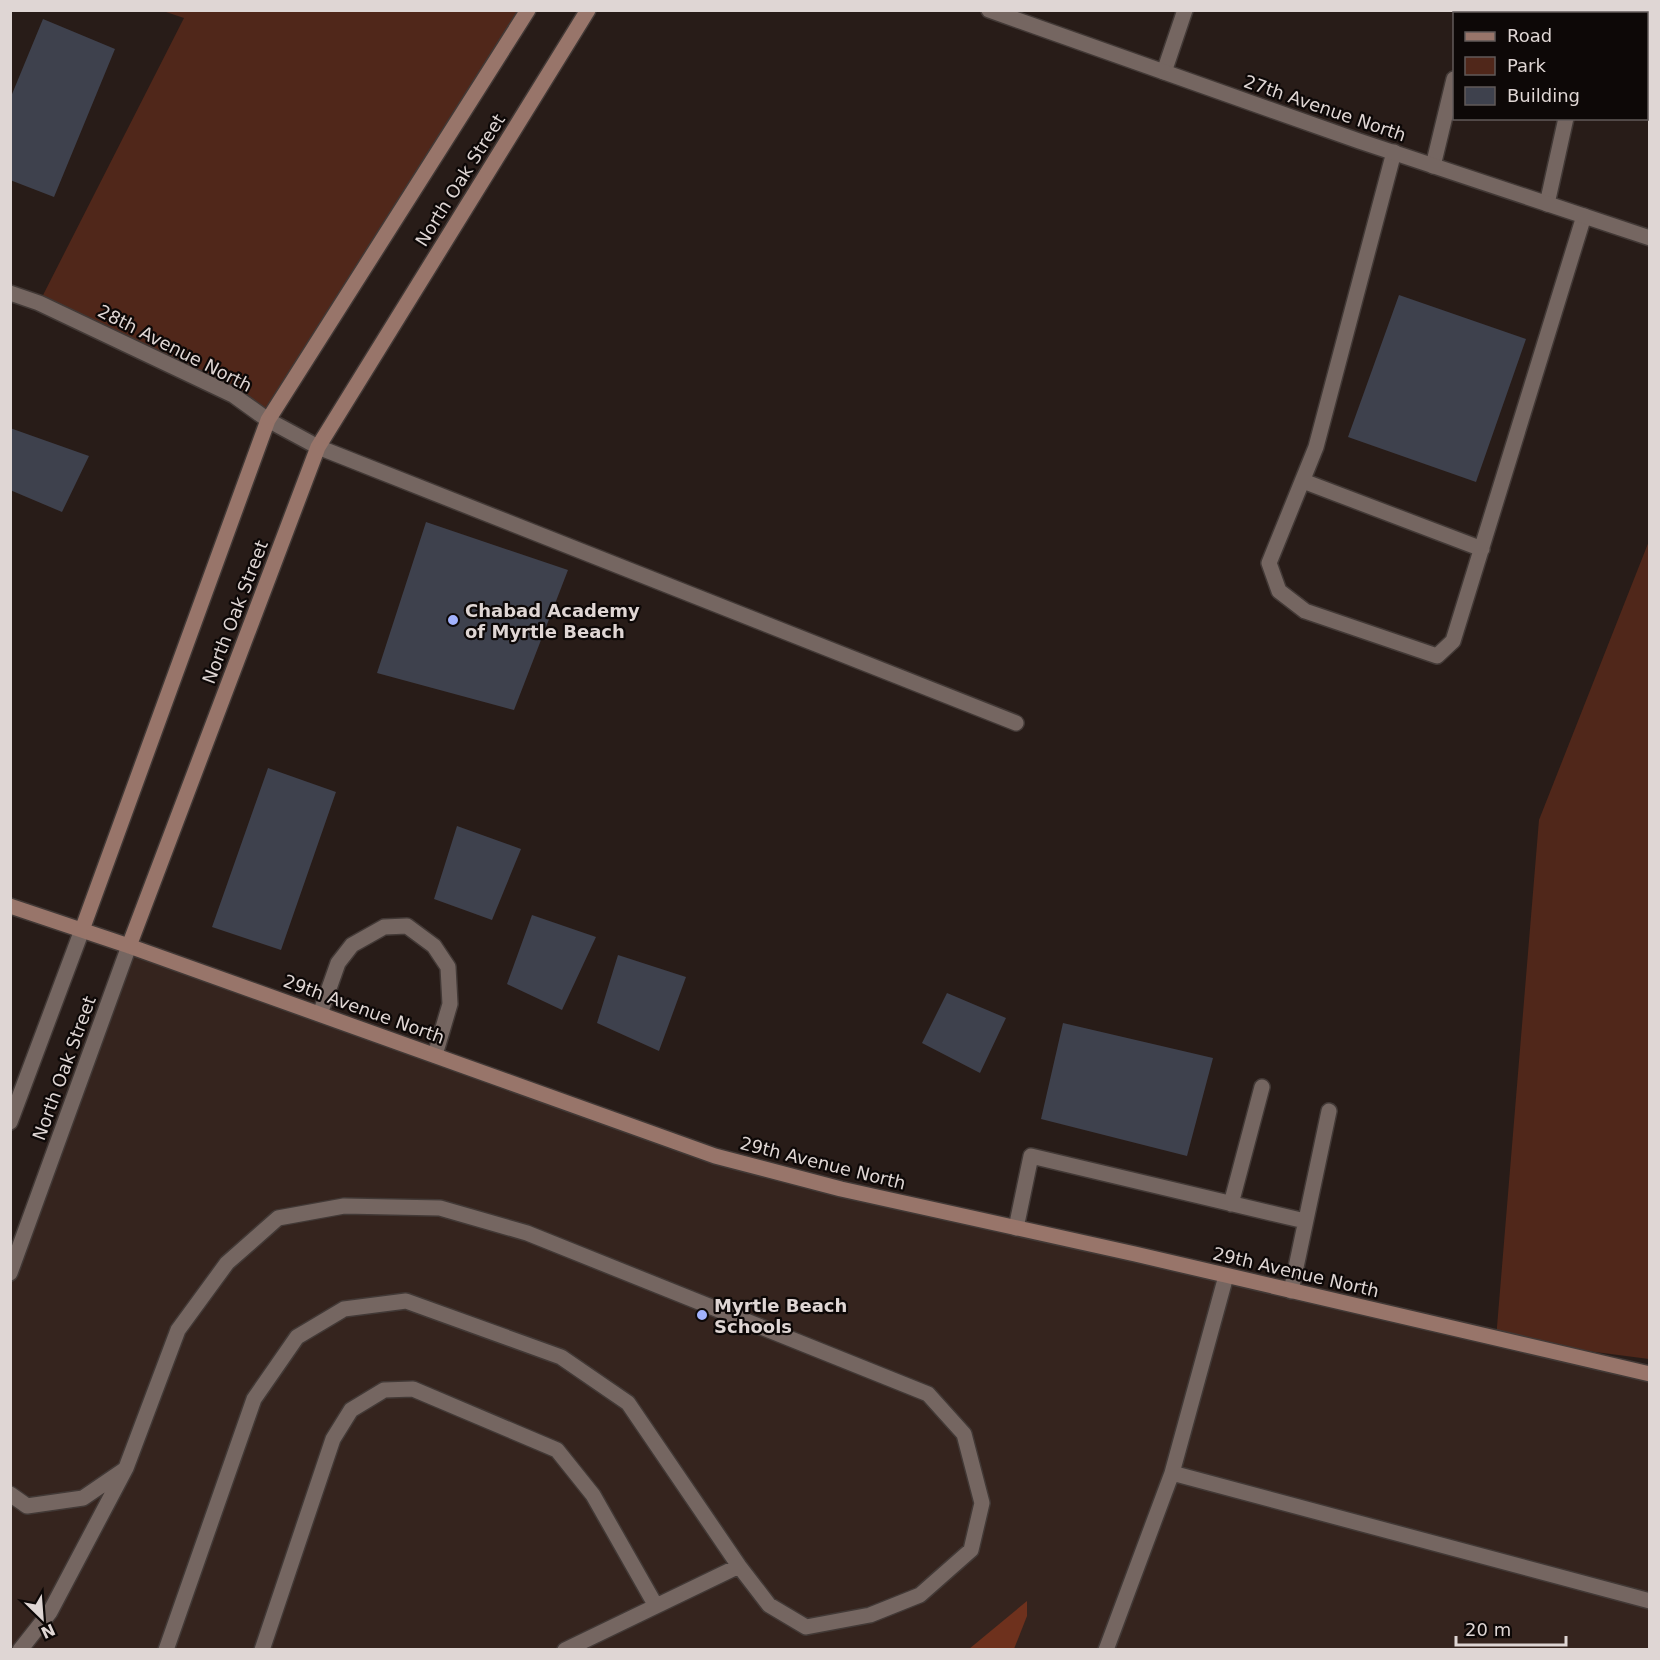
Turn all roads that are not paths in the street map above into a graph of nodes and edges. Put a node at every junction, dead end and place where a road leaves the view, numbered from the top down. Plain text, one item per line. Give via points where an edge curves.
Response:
1 (528, 10) edge
2 (588, 10) edge
3 (989, 10) edge
4 (1185, 10) edge
5 (1164, 72) junction
6 (1453, 87) edge
7 (1566, 120) edge
8 (1394, 152) junction
9 (1433, 166) junction
10 (1547, 204) junction
11 (1584, 216) junction
12 (1650, 238) edge
13 (10, 292) edge
14 (268, 420) junction
15 (318, 447) junction
16 (1303, 481) junction
17 (1482, 549) junction
18 (1016, 723) dead end
19 (10, 906) edge
20 (82, 930) junction
21 (129, 946) junction
22 (320, 1014) junction
23 (435, 1055) junction
24 (1262, 1087) dead end
25 (1329, 1111) dead end
26 (10, 1122) edge
27 (1230, 1203) junction
28 (1305, 1221) junction
29 (1016, 1228) junction
30 (10, 1273) edge
31 (1226, 1276) junction
32 (1291, 1291) junction
33 (1650, 1374) edge
34 (126, 1468) junction
35 (1172, 1473) junction
36 (10, 1494) edge
37 (739, 1566) junction
38 (1650, 1601) edge
39 (656, 1606) junction
40 (20, 1650) edge
41 (166, 1650) edge
42 (262, 1650) edge
43 (565, 1650) edge
44 (1106, 1650) edge

1 - 14 main road, North Oak Street
2 - 15 main road, North Oak Street
3 - 5 street, 27th Avenue North
4 - 5 street
5 - 8 street, 27th Avenue North
6 - 9 street
7 - 10 street
8 - 9 street, 27th Avenue North
8 - 16 street via 1316,447
9 - 10 street, 27th Avenue North
10 - 11 street, 27th Avenue North
11 - 12 street, 27th Avenue North
11 - 17 street
13 - 14 street, 28th Avenue North via 233,395
14 - 15 street, 28th Avenue North
14 - 20 main road, North Oak Street
15 - 18 street, 28th Avenue North
15 - 21 main road, North Oak Street
16 - 17 street
16 - 17 street via 1269,563 1279,591 1305,611 1437,656 1453,641
19 - 20 main road, 29th Avenue North
20 - 21 main road, 29th Avenue North
20 - 26 street, North Oak Street
21 - 22 main road, 29th Avenue North
21 - 30 street, North Oak Street
22 - 23 main road, 29th Avenue North
22 - 23 street via 338,963 352,945 384,927 407,926 434,946 447,967 450,1004
23 - 29 main road, 29th Avenue North via 715,1156
24 - 27 street
25 - 28 street
27 - 28 street
27 - 29 street via 1031,1156
28 - 32 street
29 - 31 main road, 29th Avenue North
31 - 32 main road, 29th Avenue North
31 - 35 street
32 - 33 main road, 29th Avenue North
34 - 36 street via 83,1498 27,1506
34 - 37 street via 178,1330 227,1263 278,1218 344,1206 441,1208 527,1233 928,1394 964,1434 982,1503 971,1550 920,1595 870,1615 806,1627 769,1605
34 - 40 street via 50,1612
35 - 38 street
35 - 44 street
37 - 39 street
37 - 41 street via 628,1403 561,1357 406,1301 344,1309 297,1337 254,1399
39 - 42 street via 593,1495 557,1450 413,1389 384,1390 351,1410 333,1439
39 - 43 street

